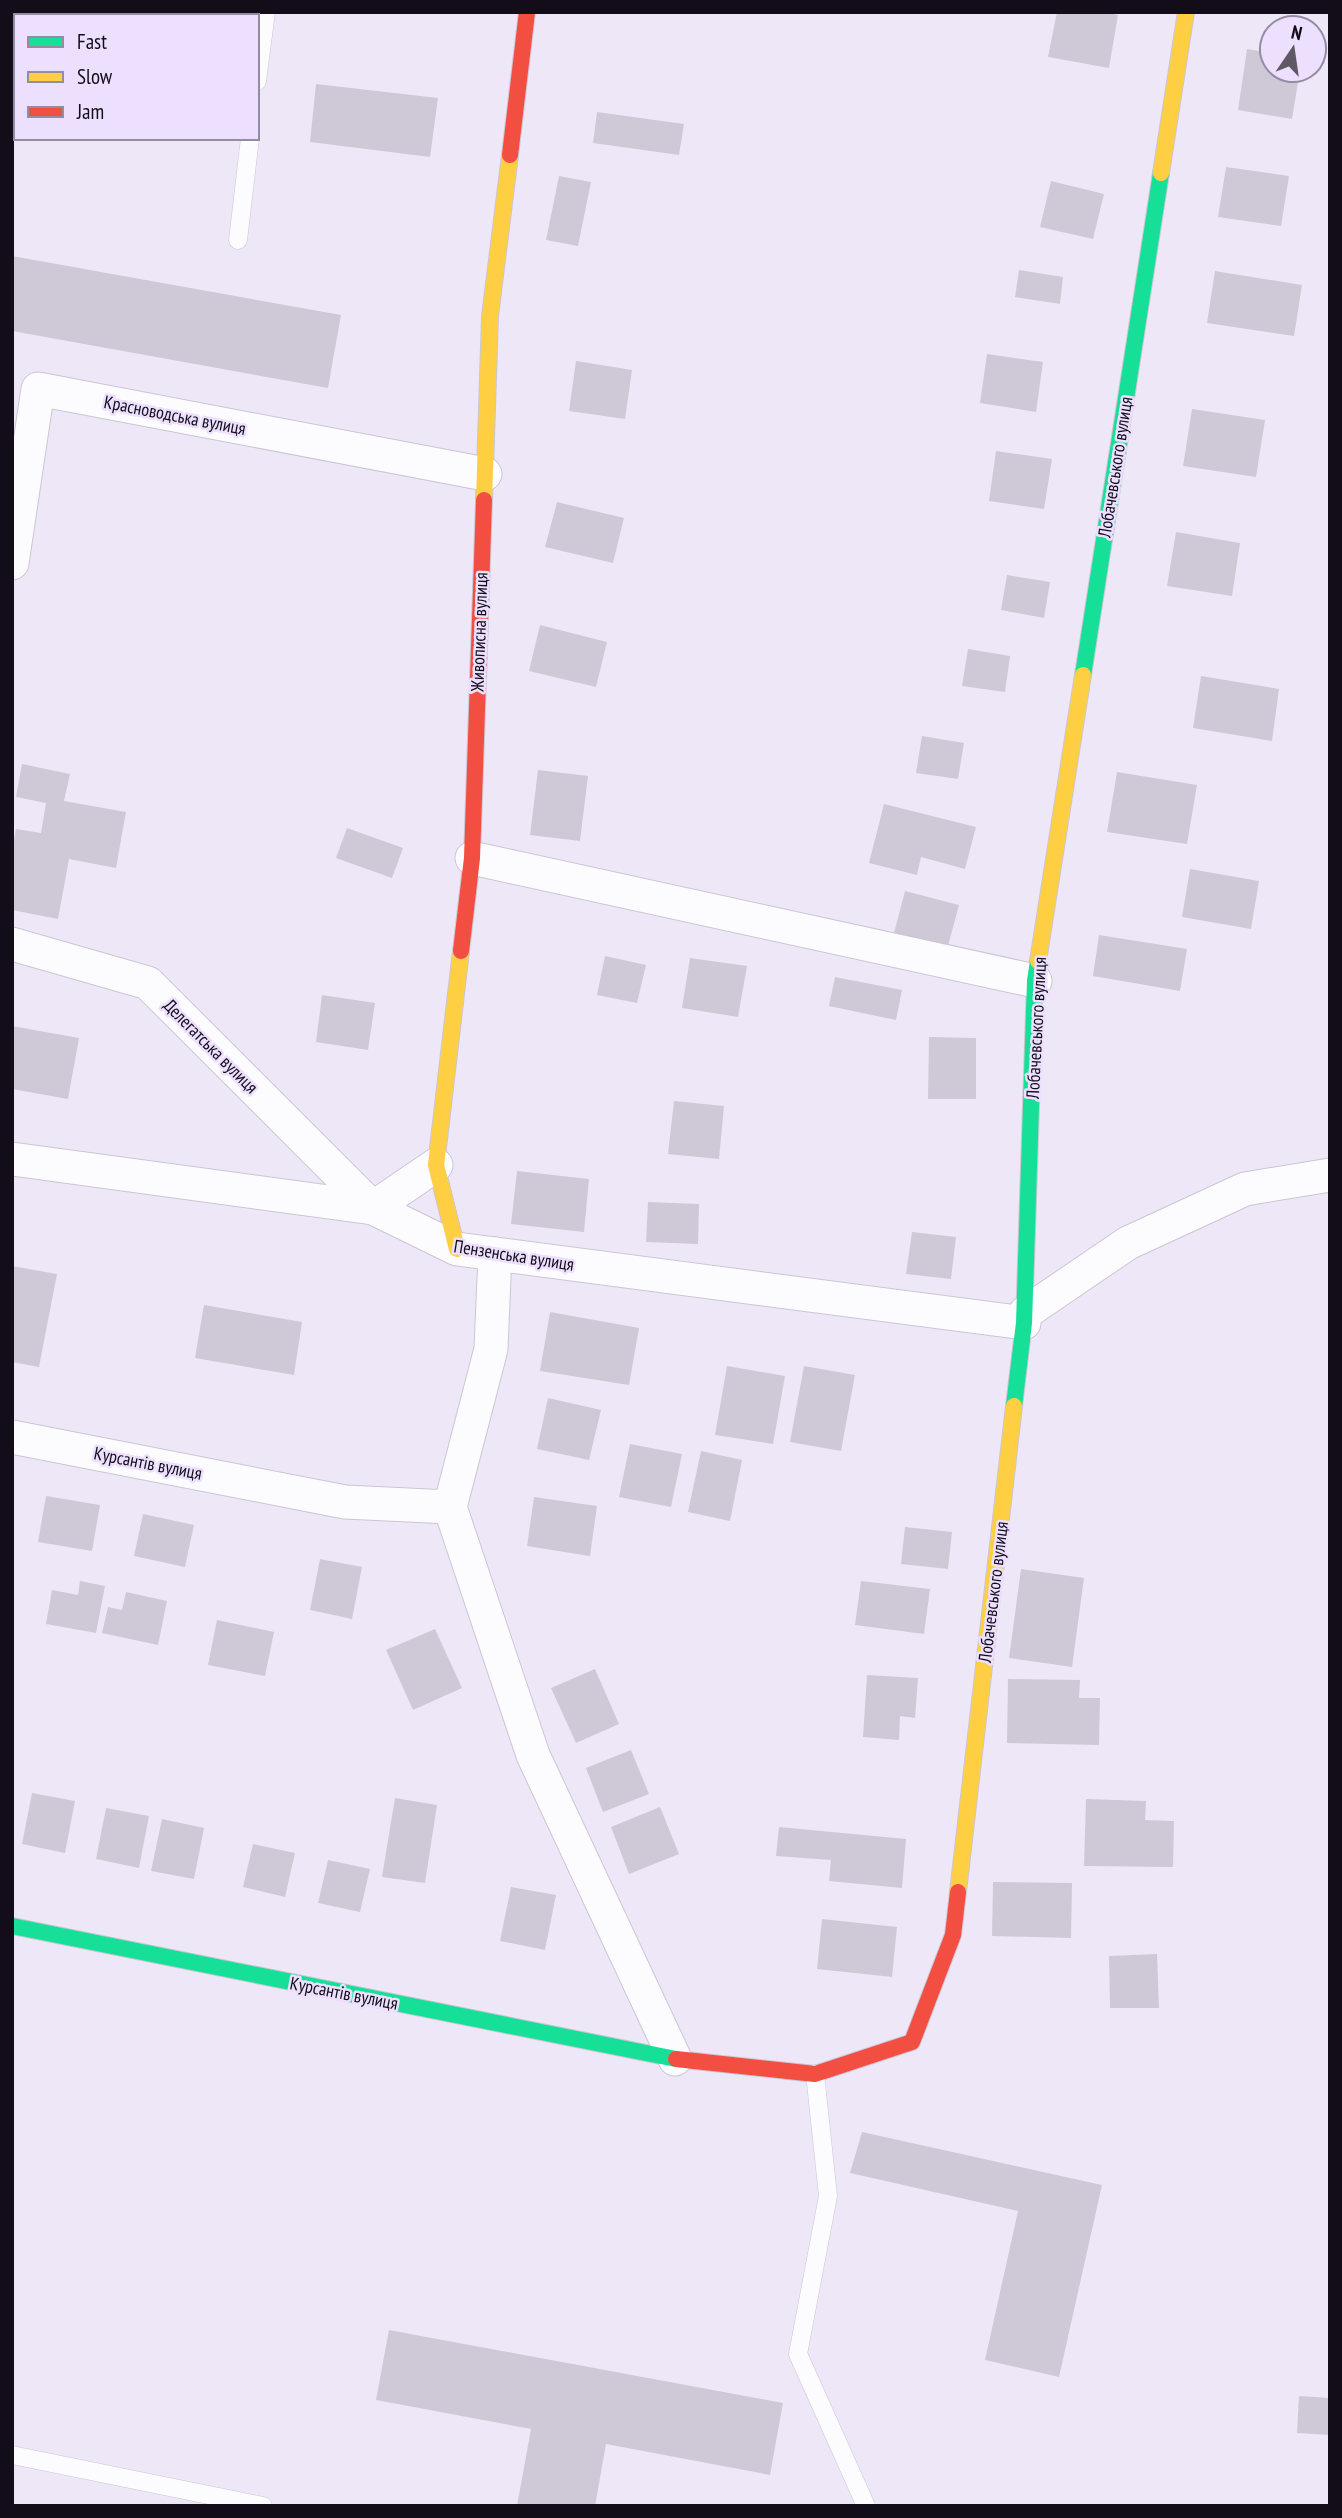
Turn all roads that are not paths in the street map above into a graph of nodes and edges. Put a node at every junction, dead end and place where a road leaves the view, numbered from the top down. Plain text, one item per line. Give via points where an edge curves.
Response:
1 (13, 12) edge
2 (265, 12) edge
3 (527, 12) edge
4 (1186, 12) edge
5 (12, 23) edge
6 (259, 64) edge
7 (250, 140) edge
8 (238, 240) dead end
9 (485, 474) junction
10 (16, 511) edge
11 (12, 563) edge
12 (472, 858) junction
13 (12, 944) edge
14 (1035, 981) junction
15 (12, 1159) edge
16 (436, 1165) junction
17 (1330, 1175) edge
18 (373, 1208) junction
19 (457, 1249) junction
20 (495, 1254) junction
21 (1025, 1318) junction
22 (12, 1437) edge
23 (450, 1507) junction
24 (12, 1926) edge
25 (912, 2042) joint
26 (675, 2059) junction
27 (815, 2074) junction
28 (12, 2455) edge
29 (262, 2506) edge
30 (866, 2506) edge

1 - 5 street
2 - 6 lane
3 - 9 street, Живописна вулиця via 490,316
4 - 14 street, Лобачевського вулиця
7 - 8 lane
9 - 10 street, Красноводська вулиця via 38,389
9 - 12 street, Живописна вулиця
10 - 11 street, Красноводська вулиця
12 - 14 street
12 - 16 street, Живописна вулиця
13 - 18 street, Делегатська вулиця via 148,983
14 - 21 street, Лобачевського вулиця
15 - 18 street, Пензенська вулиця
16 - 18 street
16 - 19 street, Живописна вулиця
17 - 21 street via 1245,1189 1128,1243
18 - 19 street, Пензенська вулиця
19 - 20 street, Пензенська вулиця
20 - 21 street, Пензенська вулиця
20 - 23 street via 491,1349
21 - 25 street, Лобачевського вулиця via 953,1935
22 - 23 street, Курсантів вулиця via 345,1502
23 - 26 street via 533,1755
24 - 26 street, Курсантів вулиця
25 - 27 street, Курсантів вулиця
26 - 27 street, Курсантів вулиця
27 - 30 lane via 828,2196 798,2354
28 - 29 lane

